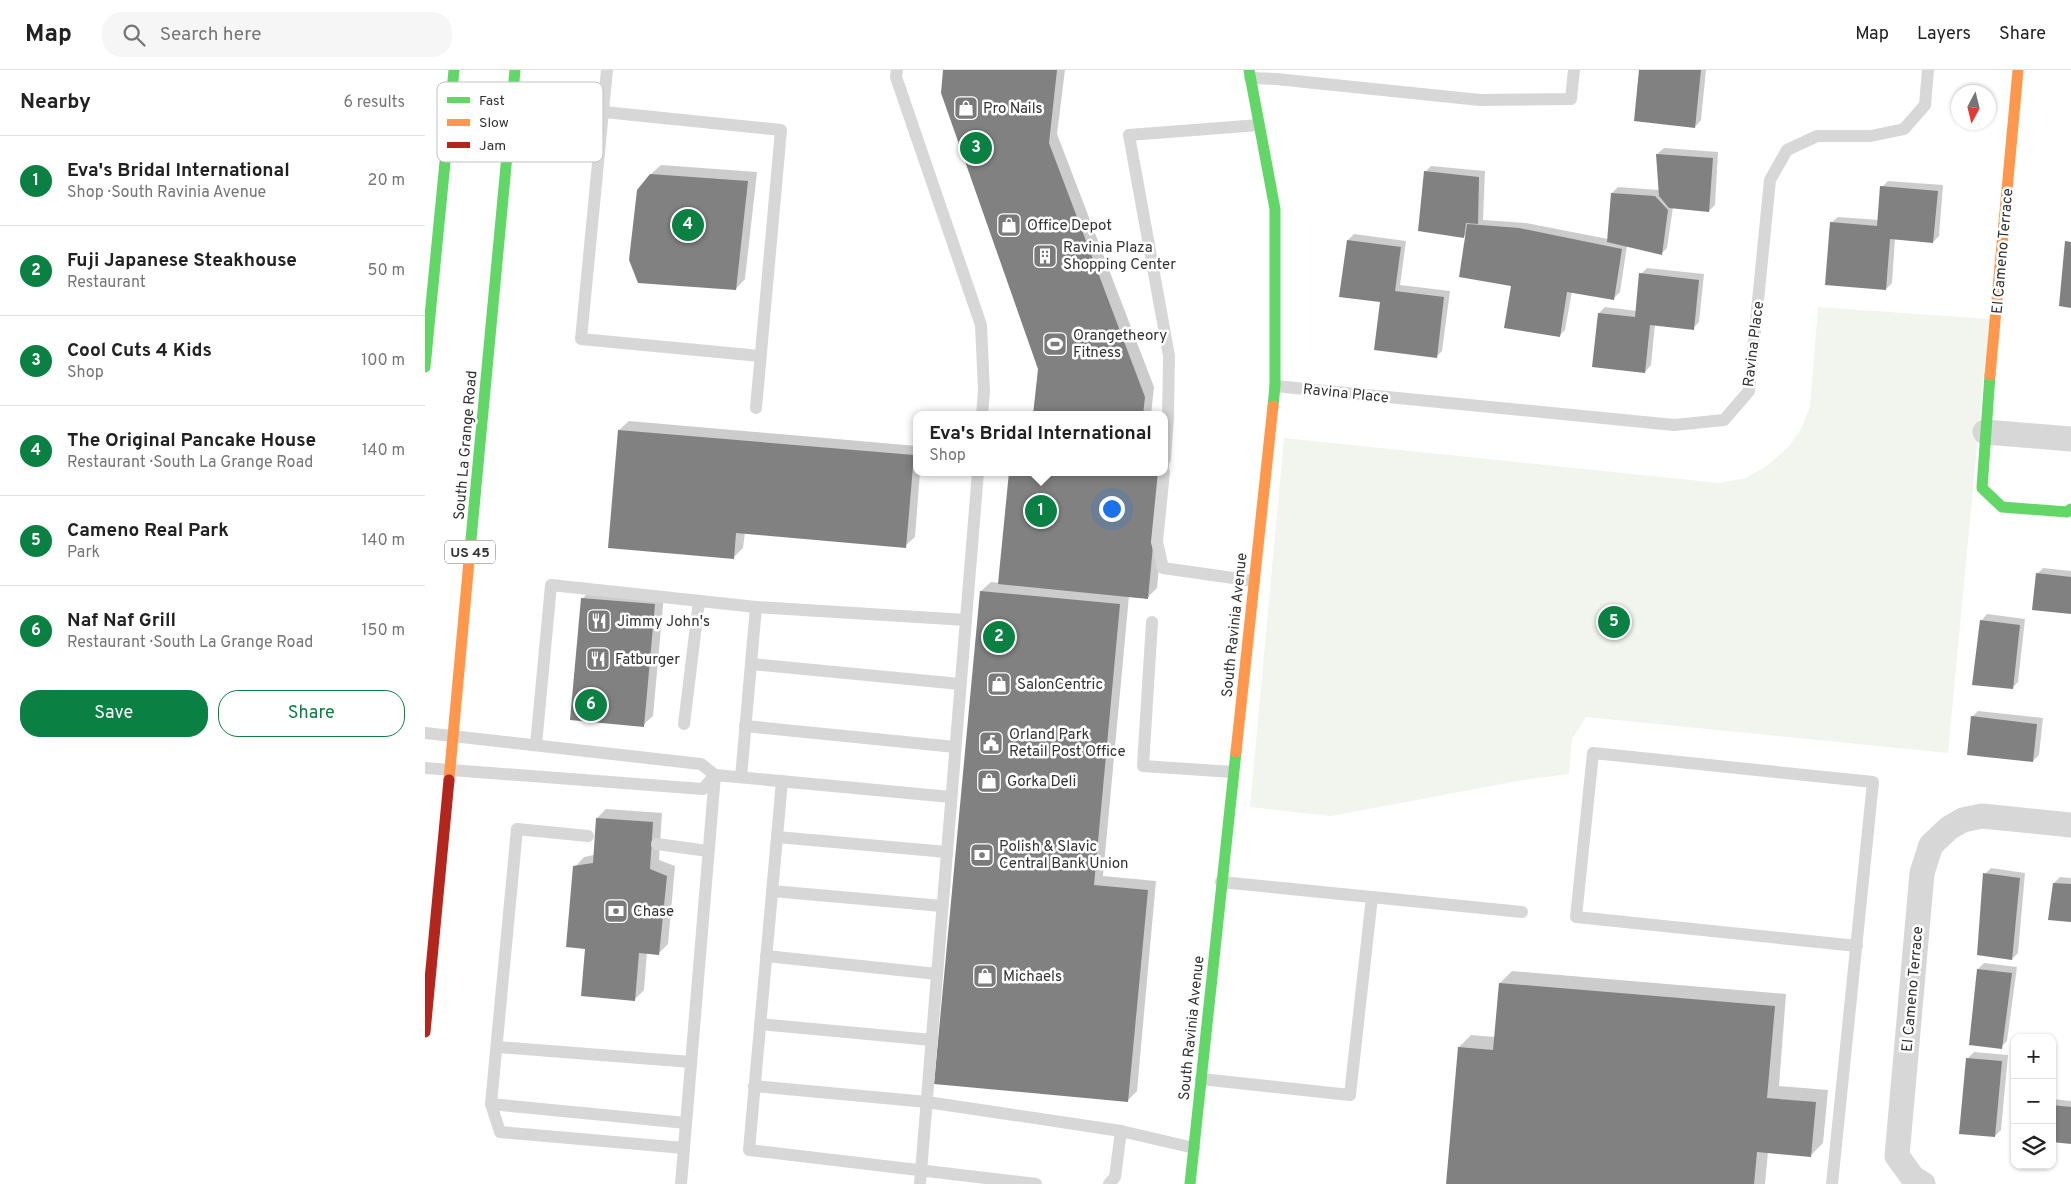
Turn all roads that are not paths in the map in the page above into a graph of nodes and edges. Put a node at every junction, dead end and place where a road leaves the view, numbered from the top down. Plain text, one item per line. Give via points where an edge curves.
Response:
1 (607, 70) edge
2 (897, 70) edge
3 (1574, 70) edge
4 (1928, 70) edge
5 (2019, 70) edge
6 (1249, 74) edge
7 (604, 112) junction
8 (603, 122) edge
9 (1259, 125) junction
10 (445, 162) edge
11 (506, 162) edge
12 (599, 162) edge
13 (760, 356) junction
14 (425, 367) edge
15 (1275, 386) junction
16 (756, 408) dead end
17 (982, 411) edge
18 (1168, 417) edge
19 (1985, 432) junction
20 (2071, 439) edge
21 (978, 476) edge
22 (1163, 476) edge
23 (2071, 509) edge
24 (1254, 581) junction
25 (699, 600) junction
26 (756, 607) junction
27 (966, 620) junction
28 (1152, 622) dead end
29 (751, 664) junction
30 (960, 684) junction
31 (684, 724) dead end
32 (745, 726) junction
33 (425, 733) edge
34 (453, 735) junction
35 (535, 744) junction
36 (955, 747) junction
37 (425, 768) edge
38 (450, 769) junction
39 (1233, 772) junction
40 (715, 775) junction
41 (741, 777) junction
42 (782, 781) junction
43 (951, 797) junction
44 (2071, 825) edge
45 (588, 836) dead end
46 (777, 837) junction
47 (657, 844) dead end
48 (708, 851) junction
49 (947, 852) junction
50 (1221, 882) junction
51 (772, 891) junction
52 (1372, 897) junction
53 (943, 906) junction
54 (1522, 912) dead end
55 (1857, 946) junction
56 (766, 956) junction
57 (937, 974) junction
58 (760, 1024) junction
59 (425, 1032) edge
60 (932, 1040) junction
61 (497, 1047) junction
62 (691, 1062) junction
63 (1201, 1078) junction
64 (755, 1086) junction
65 (927, 1102) junction
66 (491, 1104) junction
67 (686, 1123) junction
68 (1121, 1131) junction
69 (684, 1148) junction
70 (1194, 1148) junction
71 (921, 1169) junction
72 (681, 1184) edge
73 (920, 1184) edge
74 (1036, 1184) edge
75 (1109, 1184) edge
76 (1190, 1184) edge
77 (1832, 1184) edge
78 (1923, 1184) edge

1 - 7 lane
2 - 17 lane via 896,77 981,325
3 - 6 lane via 1571,99 1480,100
4 - 15 lane, Ravina Place via 1925,105 1904,129 1871,136 1817,136 1787,150 1771,180 1749,391 1723,420 1674,425
5 - 19 main road, El Cameno Terrace
6 - 9 main road, South Ravinia Avenue
7 - 8 lane
7 - 13 lane via 781,130
9 - 15 main road, South Ravinia Avenue via 1275,209
9 - 18 lane via 1129,136 1169,356
10 - 14 main road
11 - 34 main road, South La Grange Road / US 45
12 - 13 lane via 581,339
13 - 16 lane
15 - 24 main road, South Ravinia Avenue
19 - 20 street
19 - 23 main road, El Cameno Terrace via 1982,488 2001,507 2067,512
21 - 27 lane
22 - 24 lane via 1157,542 1163,568
24 - 39 main road, South Ravinia Avenue
25 - 26 lane
25 - 31 lane
25 - 35 lane via 551,585
26 - 27 lane
26 - 29 lane
27 - 30 lane
28 - 39 lane via 1143,766
29 - 30 lane
29 - 32 lane
30 - 36 lane
32 - 36 lane
32 - 41 lane
33 - 34 lane
34 - 35 lane
34 - 38 main road, South La Grange Road / US 45
35 - 40 lane via 701,764
36 - 43 lane
37 - 38 lane
38 - 40 lane via 703,789
38 - 59 main road, South La Grange Road / US 45
39 - 50 main road, South Ravinia Avenue
40 - 41 lane
40 - 48 lane
41 - 42 lane
42 - 43 lane
42 - 46 lane
43 - 49 lane
44 - 78 street, El Cameno Terrace via 1982,816 1963,820 1931,845 1922,873 1897,1156 1913,1178
45 - 61 lane via 517,829
46 - 49 lane
46 - 51 lane
47 - 48 lane
48 - 62 lane
49 - 53 lane
50 - 52 lane
50 - 63 main road, South Ravinia Avenue
51 - 53 lane
51 - 56 lane
52 - 54 lane
52 - 63 lane via 1350,1095
53 - 57 lane
55 - 55 lane via 1873,782 1593,753 1576,917
55 - 77 lane
56 - 57 lane
56 - 58 lane
57 - 60 lane
58 - 60 lane
58 - 64 lane
60 - 65 lane
61 - 62 lane
61 - 66 lane
62 - 67 lane
63 - 70 main road, South Ravinia Avenue
64 - 65 lane
64 - 71 lane via 749,1150
65 - 68 lane
65 - 71 lane
66 - 67 lane
66 - 69 lane via 500,1132
67 - 69 lane
68 - 70 lane
68 - 75 lane via 1115,1177
69 - 72 lane
70 - 76 main road, South Ravinia Avenue
71 - 73 lane
71 - 74 lane

